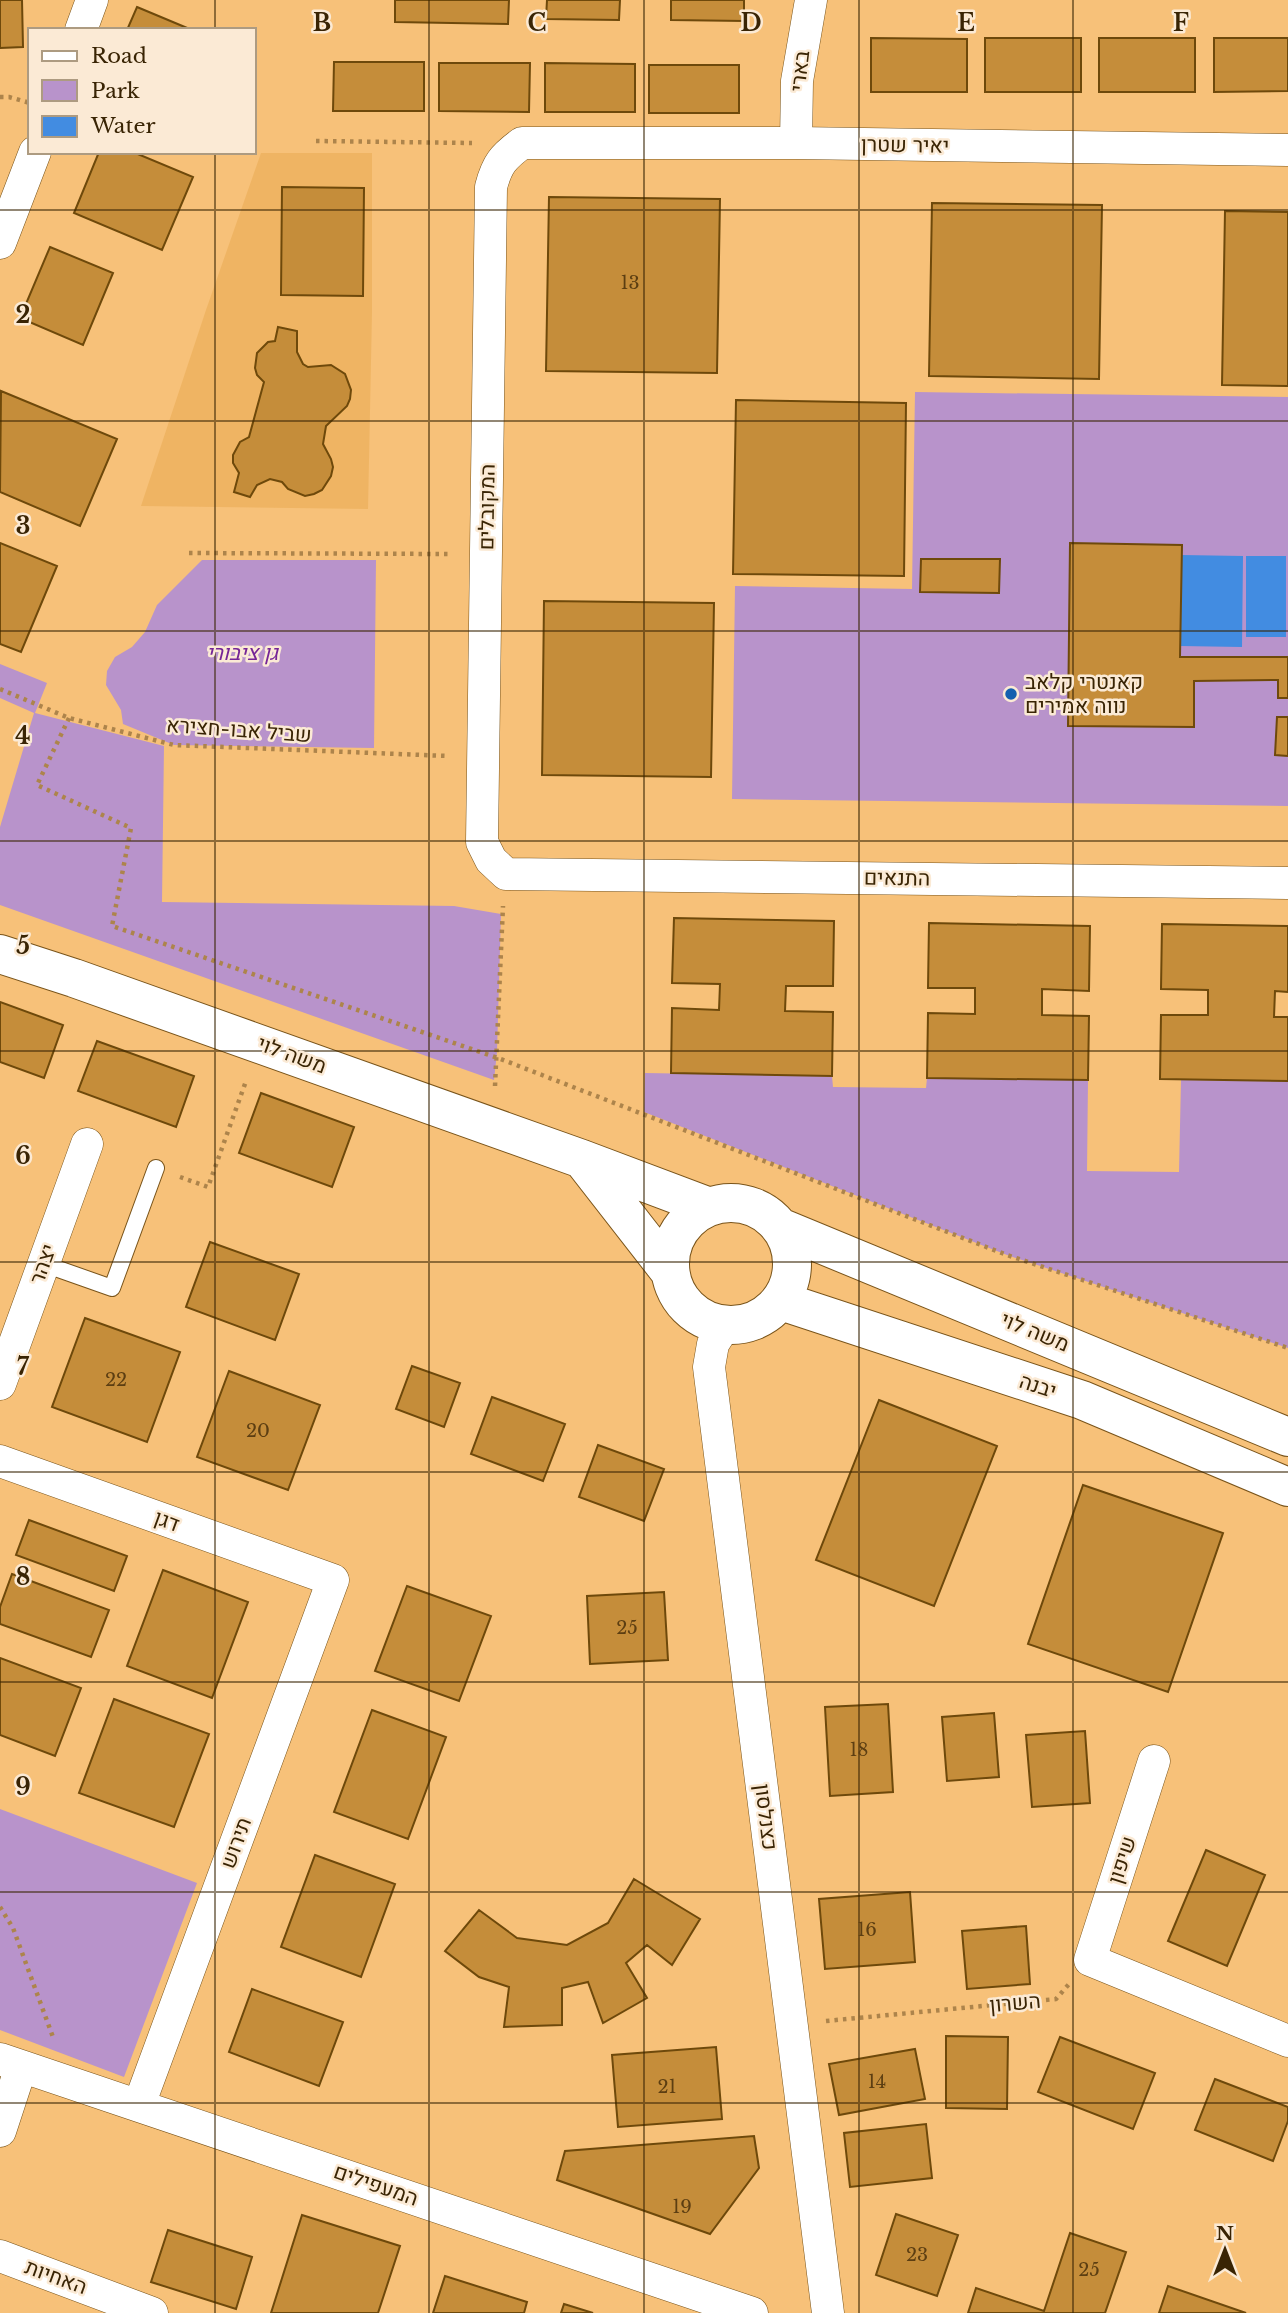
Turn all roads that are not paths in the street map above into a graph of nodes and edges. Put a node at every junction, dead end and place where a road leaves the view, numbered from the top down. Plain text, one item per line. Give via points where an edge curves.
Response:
1 (92, 0) edge
2 (811, 0) edge
3 (82, 28) edge
4 (522, 143) joint
5 (796, 143) junction
6 (1288, 150) edge
7 (34, 154) edge
8 (0, 243) edge
9 (506, 874) joint
10 (1288, 883) edge
11 (0, 954) edge
12 (87, 1144) dead end
13 (582, 1159) junction
14 (156, 1168) road end
15 (707, 1206) junction
16 (782, 1228) junction
17 (44, 1264) junction
18 (670, 1272) junction
19 (781, 1301) junction
20 (725, 1325) junction
21 (0, 1384) edge
22 (1288, 1437) edge
23 (0, 1461) edge
24 (1288, 1487) edge
25 (333, 1580) joint
26 (1154, 1761) dead end
27 (1288, 2041) edge
28 (11, 2063) edge
29 (139, 2105) junction
30 (0, 2131) edge
31 (0, 2256) edge
32 (152, 2313) edge
33 (752, 2313) edge
34 (828, 2313) edge

1 - 3 street
2 - 5 street, בארי via 797,81
4 - 5 street, יאיר שטרן
4 - 9 street, המקובלים via 496,167 491,187 482,842 491,860
5 - 6 street, יאיר שטרן
7 - 8 street
9 - 10 street, התנאים
11 - 13 street, משה לוי
12 - 17 street, יצהר
13 - 15 street, משה לוי
13 - 18 street
14 - 17 lane via 112,1288
15 - 16 street via 748,1204 767,1213
15 - 18 street via 677,1233 670,1252
16 - 19 street via 793,1265
16 - 22 street, משה לוי
17 - 21 street, יצהר
18 - 20 street via 676,1292 688,1308 705,1320
19 - 20 street via 746,1323
19 - 24 street, יבנה via 1082,1400
20 - 34 street, כצנלסון via 713,1344 709,1367
23 - 25 street, דגן
25 - 29 street, תירוש
26 - 27 street, שיפון via 1090,1960
28 - 29 street, המעפילים
28 - 30 street
29 - 33 street, המעפילים
31 - 32 street, האחיות

